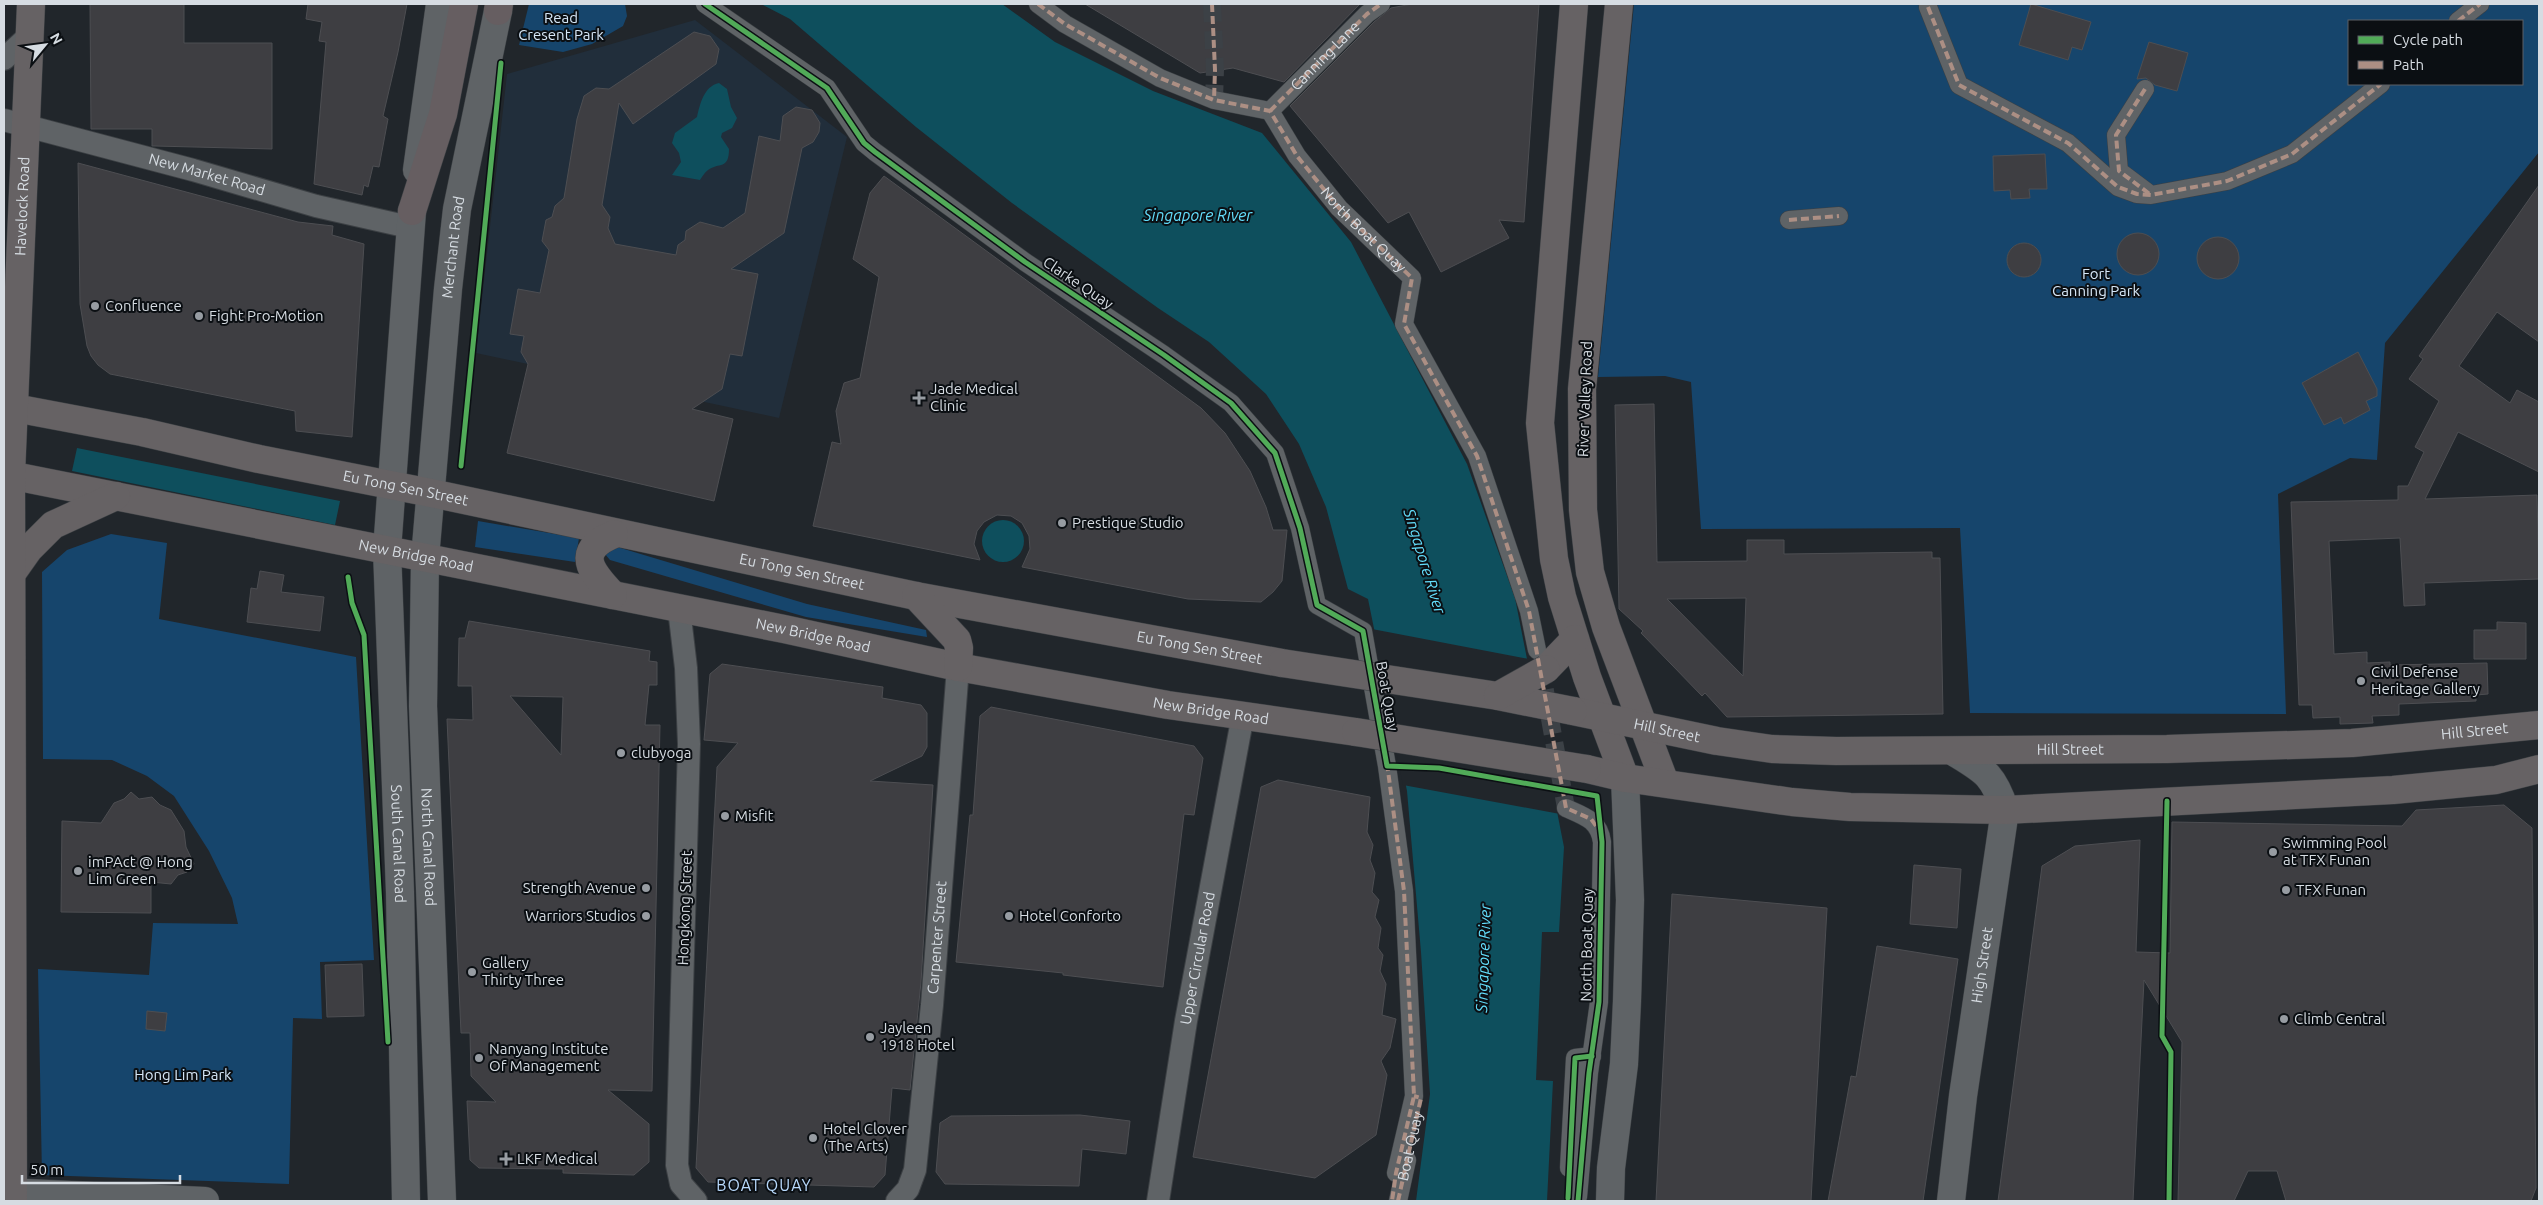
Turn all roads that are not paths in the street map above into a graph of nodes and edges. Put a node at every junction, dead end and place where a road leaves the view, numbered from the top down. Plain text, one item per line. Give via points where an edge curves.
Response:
1 (31, 4) edge
2 (440, 4) edge
3 (464, 4) edge
4 (705, 4) edge
5 (1038, 4) edge
6 (1381, 4) edge
7 (1574, 4) edge
8 (1619, 4) edge
9 (2480, 4) edge
10 (499, 6) edge
11 (1928, 7) dead end
12 (2459, 20) edge
13 (31, 34) junction
14 (4, 59) edge
15 (2380, 85) edge
16 (2145, 89) dead end
17 (1270, 112) junction
18 (15, 123) edge
19 (2151, 195) junction
20 (1839, 216) dead end
21 (411, 219) junction
22 (1789, 220) dead end
23 (9, 408) edge
24 (8, 475) edge
25 (393, 486) junction
26 (432, 493) junction
27 (116, 496) junction
28 (614, 534) junction
29 (387, 550) junction
30 (425, 558) junction
31 (12, 573) junction
32 (613, 595) junction
33 (916, 596) junction
34 (679, 609) junction
35 (1363, 631) joint
36 (1575, 639) junction
37 (1541, 659) junction
38 (958, 667) junction
39 (1498, 696) junction
40 (1243, 715) junction
41 (1603, 719) junction
42 (2539, 725) edge
43 (1642, 726) junction
44 (1954, 752) junction
45 (2539, 769) edge
46 (1625, 778) junction
47 (1665, 783) junction
48 (1566, 808) dead end
49 (2005, 810) junction
50 (1414, 1096) junction
51 (1396, 1172) dead end
52 (10, 1195) edge
53 (1573, 1197) dead end
54 (205, 1201) edge
55 (406, 1201) edge
56 (442, 1201) edge
57 (696, 1201) edge
58 (896, 1201) edge
59 (1158, 1201) edge
60 (1398, 1201) edge
61 (1610, 1201) edge
62 (1951, 1201) edge

1 - 13 main road, Havelock Road
2 - 21 street
3 - 21 highway via 443,114
4 - 35 street, Clarke Quay via 827,88 869,147 1025,262 1231,403 1275,453 1300,528 1318,605
5 - 17 street via 1065,24 1160,78 1214,100
6 - 17 street, Canning Lane via 1366,14
7 - 36 main road via 1540,423 1554,559
8 - 43 main road, River Valley Road via 1582,389 1582,477 1590,572
9 - 12 street
10 - 26 street, Merchant Road via 457,209
11 - 19 street via 1959,85 2068,143 2118,187
13 - 14 street
13 - 18 main road, Havelock Road
15 - 19 street via 2292,154 2226,181
16 - 19 street via 2116,135 2119,171
17 - 37 street, North Boat Quay via 1297,156 1338,208 1412,278 1404,324 1477,456 1529,611
18 - 21 street, New Market Road via 316,206
18 - 23 main road, Havelock Road
20 - 22 street
21 - 25 street
23 - 24 main road, Havelock Road
23 - 25 main road, Eu Tong Sen Street via 142,432
24 - 27 main road, New Bridge Road
24 - 31 main road, Havelock Road
25 - 26 main road, Eu Tong Sen Street
25 - 29 street, South Canal Road
26 - 28 main road, Eu Tong Sen Street
26 - 30 street, North Canal Road
27 - 29 main road, New Bridge Road
27 - 31 main road via 53,526 29,549
28 - 32 main road via 598,540 590,554 590,566
28 - 33 main road, Eu Tong Sen Street
29 - 30 main road, New Bridge Road
29 - 55 street, South Canal Road via 400,892
30 - 32 main road, New Bridge Road
30 - 56 street, North Canal Road via 423,706
31 - 52 main road, Havelock Road
32 - 34 main road, New Bridge Road
33 - 38 main road via 957,640
33 - 39 main road, Eu Tong Sen Street, bridge via 1282,663
34 - 38 main road, New Bridge Road
34 - 57 street, Hongkong Street via 690,744 677,1165 681,1184
35 - 50 street, Boat Quay via 1387,766 1404,892
36 - 37 main road
36 - 41 main road
37 - 39 main road, bridge
38 - 40 main road, New Bridge Road via 1168,705
38 - 58 street, Carpenter Street via 934,986 916,1170 908,1189
39 - 41 main road, Eu Tong Sen Street, bridge
40 - 46 main road, New Bridge Road, bridge via 1587,769
40 - 59 street, Upper Circular Road via 1186,1021
41 - 43 main road, Hill Street
41 - 46 main road
42 - 44 main road, Hill Street via 2352,743
43 - 44 main road, Hill Street via 1772,749
43 - 47 main road, River Valley Road
44 - 49 street, High Street via 1986,772 1997,785
45 - 49 main road via 2496,780 2393,790
46 - 47 main road
46 - 61 street via 1630,900 1627,1001
47 - 49 main road via 1792,802 1850,807
48 - 53 street, North Boat Quay via 1591,819 1601,833 1602,842 1599,1002
49 - 62 street, High Street
50 - 51 street, Boat Quay
50 - 60 street, Boat Quay via 1421,1098
52 - 54 street

